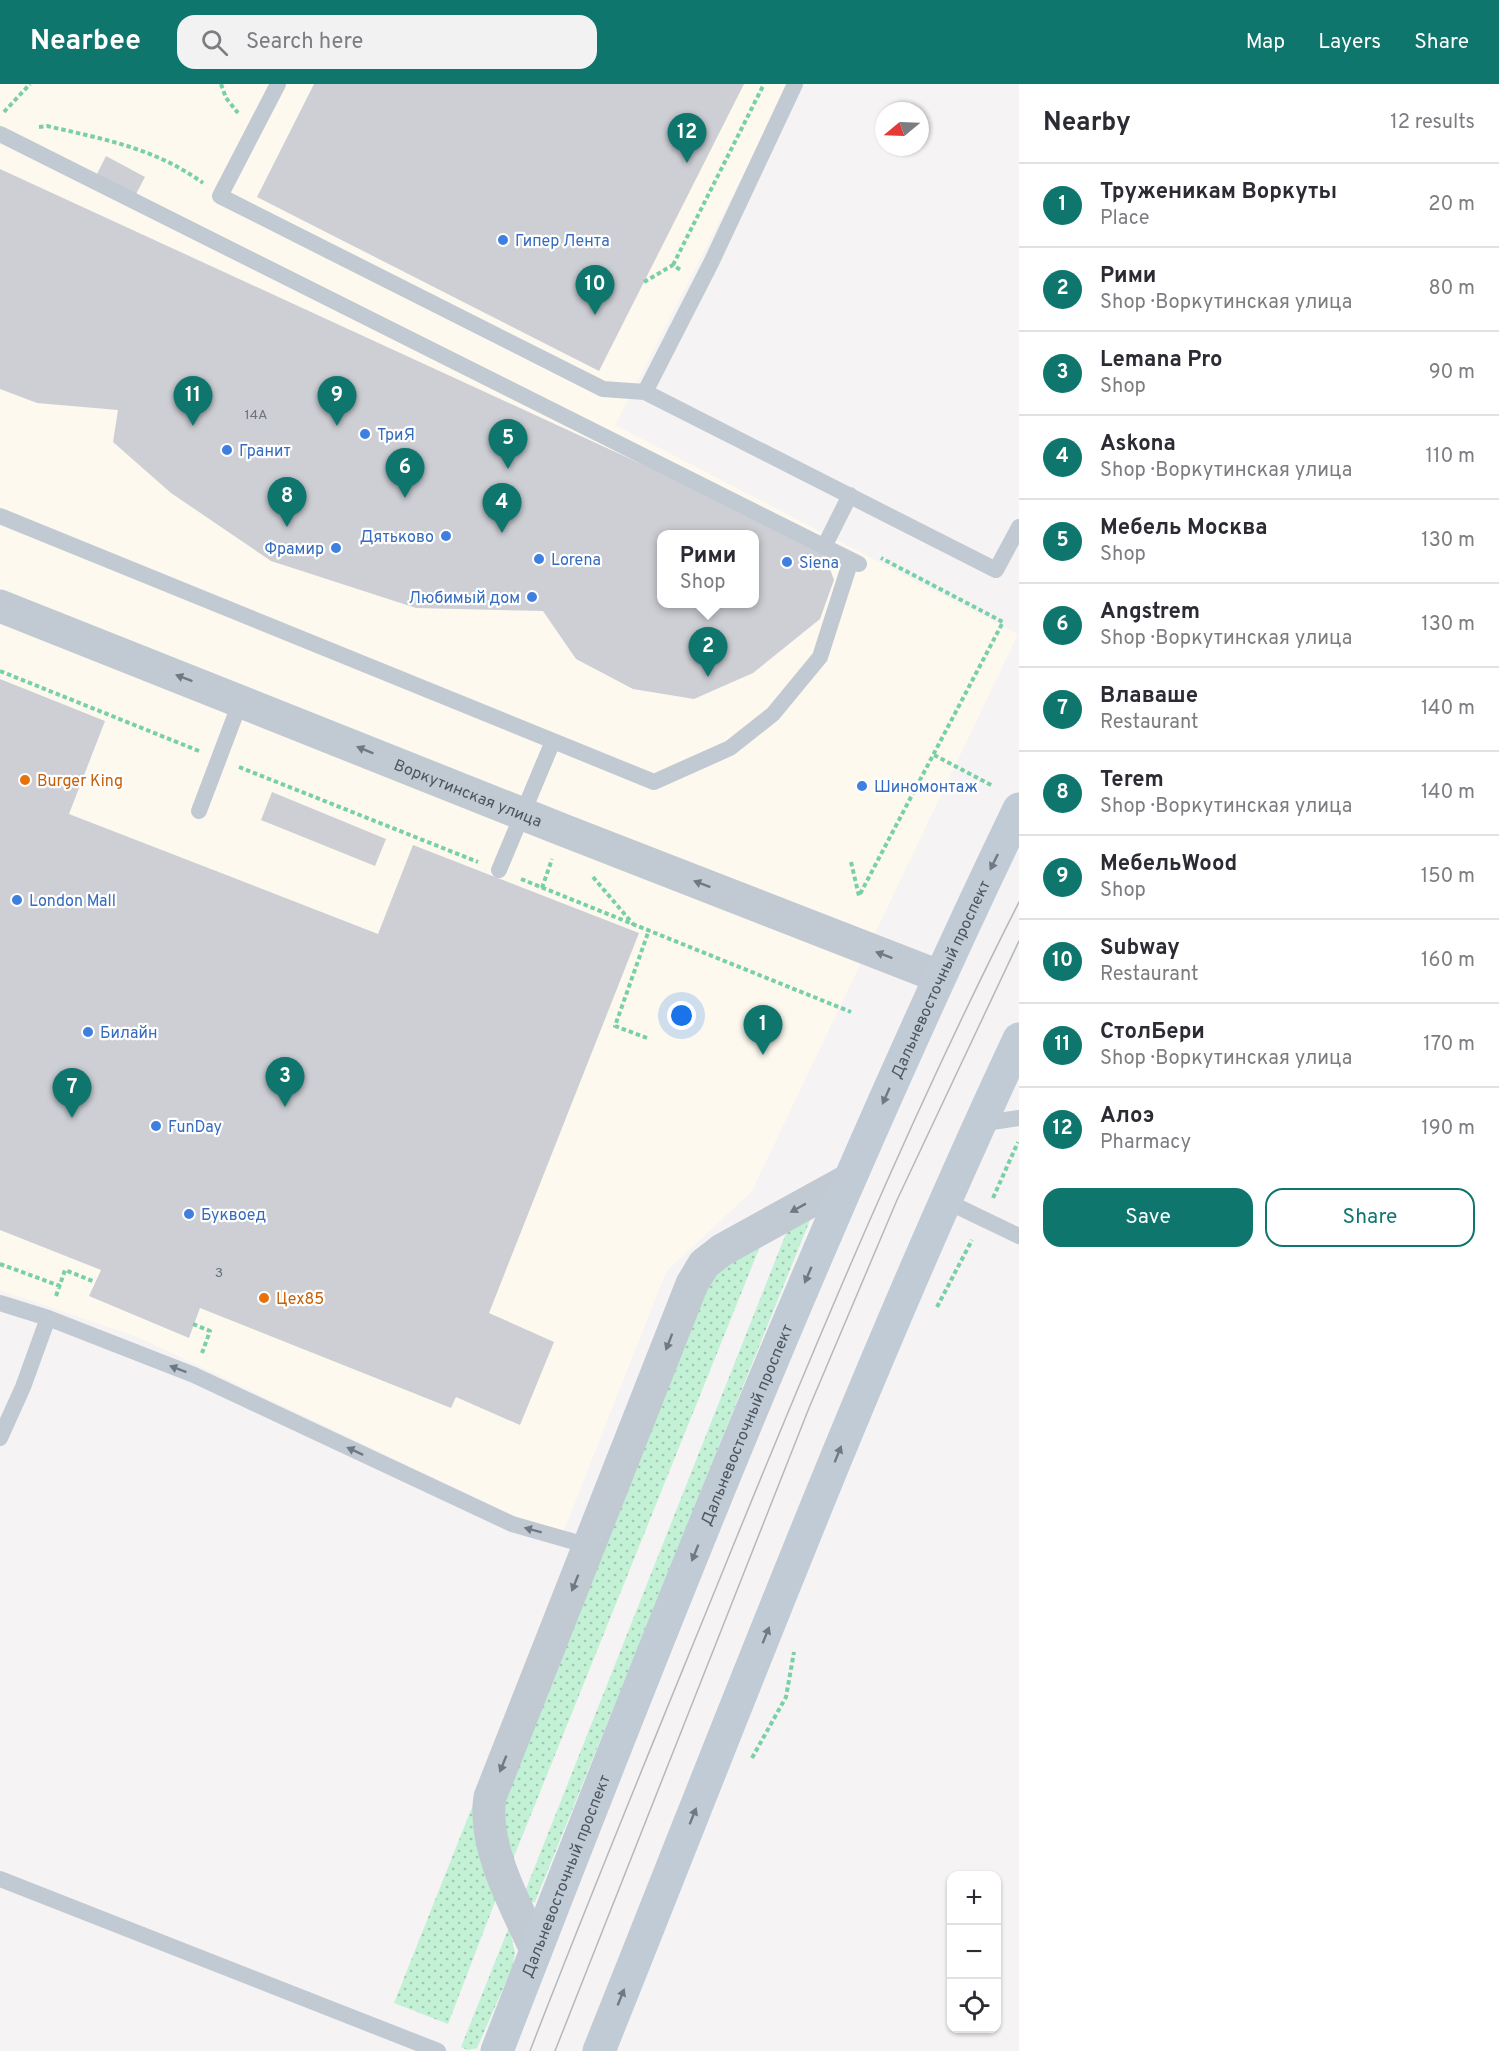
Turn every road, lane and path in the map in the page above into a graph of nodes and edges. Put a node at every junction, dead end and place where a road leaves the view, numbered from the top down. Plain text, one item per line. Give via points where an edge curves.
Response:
1 (30, 84) edge
2 (278, 84) edge
3 (764, 84) edge
4 (795, 84) edge
5 (7, 105) dead end
6 (35, 127) dead end
7 (0, 134) edge
8 (220, 196) junction
9 (673, 265) junction
10 (644, 282) dead end
11 (702, 282) junction
12 (645, 392) junction
13 (850, 495) junction
14 (0, 516) edge
15 (1019, 527) edge
16 (824, 547) junction
17 (855, 562) junction
18 (0, 606) edge
19 (0, 671) edge
20 (241, 700) junction
21 (553, 741) junction
22 (934, 755) junction
23 (219, 759) junction
24 (993, 786) dead end
25 (1019, 809) edge
26 (199, 811) dead end
27 (522, 814) junction
28 (553, 857) dead end
29 (851, 862) dead end
30 (499, 870) junction
31 (588, 871) dead end
32 (542, 888) junction
33 (634, 924) junction
34 (649, 930) junction
35 (938, 976) junction
36 (851, 1012) dead end
37 (647, 1038) dead end
38 (1019, 1039) edge
39 (1019, 1118) edge
40 (979, 1124) junction
41 (1019, 1140) edge
42 (849, 1180) junction
43 (946, 1201) junction
44 (983, 1220) junction
45 (1019, 1236) edge
46 (0, 1264) edge
47 (95, 1282) dead end
48 (60, 1286) junction
49 (0, 1303) edge
50 (48, 1318) junction
51 (193, 1324) dead end
52 (194, 1375) junction
53 (0, 1438) edge
54 (590, 1546) junction
55 (0, 1879) edge
56 (536, 1950) junction
57 (438, 2051) edge
58 (497, 2051) edge
59 (599, 2051) edge

1 - 5 path
2 - 8 lane
3 - 9 path
4 - 11 lane
6 - 8 path via 47,126 128,144 184,170
7 - 16 lane
8 - 12 lane via 603,389
9 - 10 path
9 - 11 path
11 - 12 lane
12 - 13 lane
13 - 15 lane via 996,570
13 - 16 lane
14 - 21 lane
16 - 17 lane
17 - 21 lane via 820,657 773,714 730,748 654,782
17 - 22 path via 873,554 1003,622
20 -> 18 street, Воркутинская улица
19 - 23 path
20 - 23 lane
27 -> 20 street, Воркутинская улица
21 - 27 lane
22 - 24 path
22 - 29 path via 859,896
23 - 26 lane
23 - 30 path
25 -> 35 main road, Дальневосточный проспект
27 - 30 lane
35 -> 27 street, Воркутинская улица
28 - 32 path
30 - 32 path
31 - 33 path
32 - 33 path
33 - 34 path
34 - 36 path
34 - 37 path via 615,1026
35 -> 42 main road, Дальневосточный проспект
38 - 40 main road
39 - 40 lane
40 - 43 main road
41 - 44 path
42 -> 54 street via 704,1264 692,1284
42 -> 56 main road, Дальневосточный проспект via 762,1385
43 - 44 lane
59 -> 43 main road via 846,1434
44 - 45 lane
46 - 48 path
47 - 48 path via 65,1270
48 - 50 path
49 - 50 lane
52 -> 50 lane
50 - 53 lane
51 - 52 path via 210,1331
54 -> 52 lane via 512,1524
54 -> 56 street via 490,1797 487,1814 511,1894
55 - 57 lane
56 - 58 main road, Дальневосточный проспект

